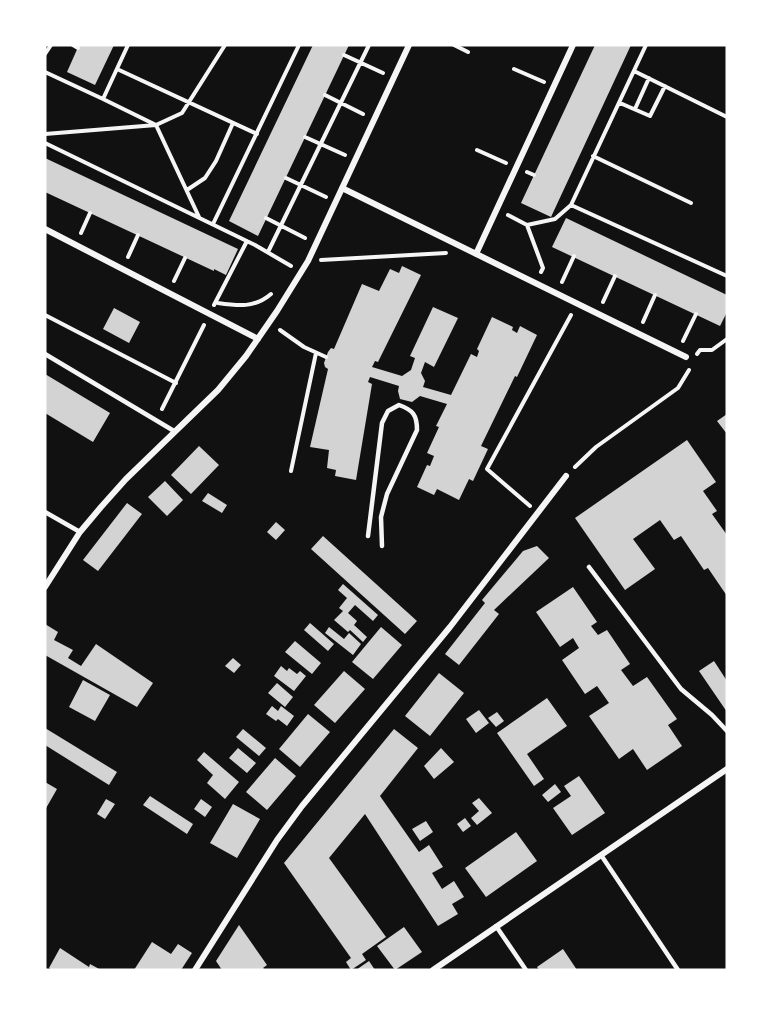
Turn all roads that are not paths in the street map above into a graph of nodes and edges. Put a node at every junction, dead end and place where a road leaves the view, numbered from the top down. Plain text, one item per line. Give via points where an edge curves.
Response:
1 (409, 45) edge
2 (573, 45) edge
3 (342, 188) junction
4 (45, 229) edge
5 (476, 254) junction
6 (258, 339) junction
7 (45, 354) edge
8 (686, 357) dead end
9 (174, 431) junction
10 (566, 476) road end
11 (45, 512) edge
12 (80, 532) junction
13 (368, 536) dead end
14 (382, 546) dead end
15 (589, 567) dead end
16 (45, 587) edge
17 (727, 731) edge
18 (727, 769) edge
19 (601, 855) junction
20 (496, 927) junction
21 (195, 970) edge
22 (433, 970) edge
23 (526, 970) edge
24 (678, 970) edge

1 - 3 street
2 - 5 street
3 - 5 street
3 - 6 street via 309,261
4 - 6 street
5 - 8 street
6 - 9 street via 218,390
7 - 9 lane
9 - 12 street
10 - 21 street via 450,627 296,815
11 - 12 lane
12 - 16 street
13 - 14 lane via 382,423 388,411 399,405 411,409 417,418 417,430 387,494 381,517
15 - 17 lane via 681,689
18 - 19 street
19 - 20 street
19 - 24 lane
20 - 22 street
20 - 23 lane

